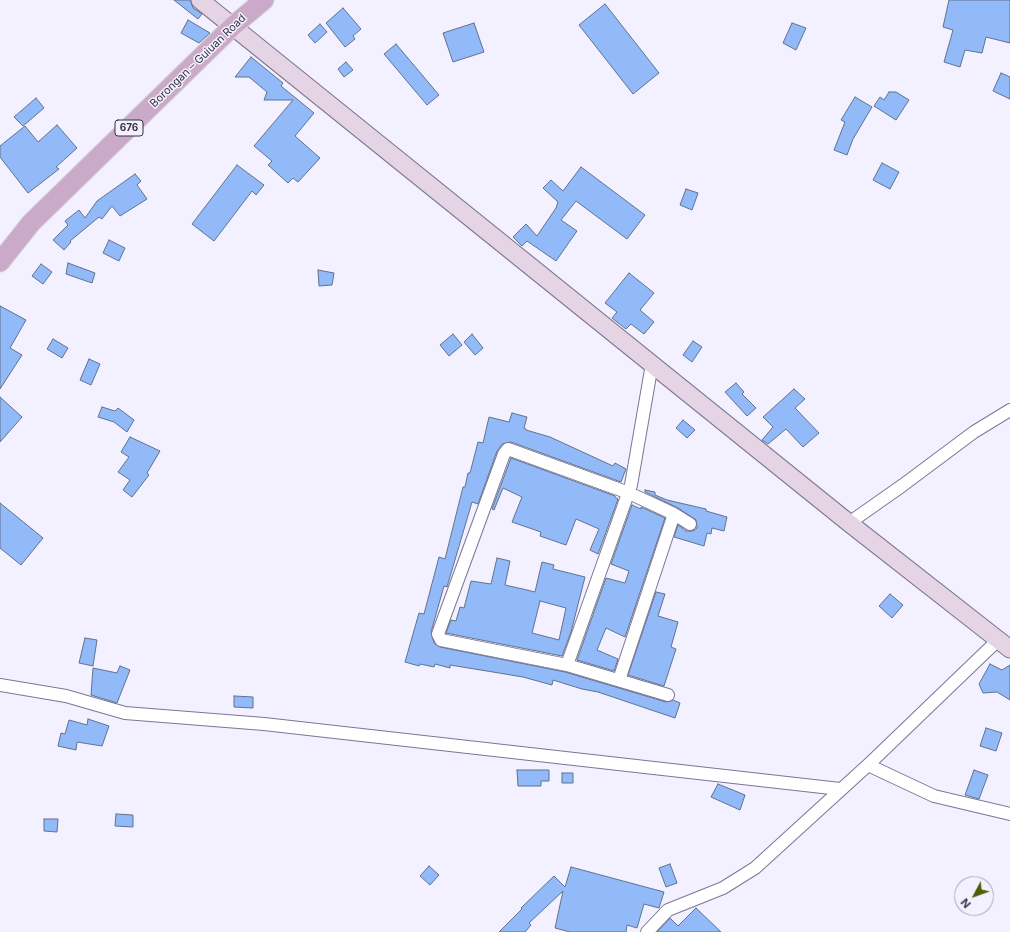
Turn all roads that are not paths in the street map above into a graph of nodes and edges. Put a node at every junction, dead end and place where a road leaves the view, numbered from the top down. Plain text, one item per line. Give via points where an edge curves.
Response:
1 (200, 0) edge
2 (264, 0) edge
3 (233, 26) junction
4 (0, 262) edge
5 (652, 364) junction
6 (1010, 410) edge
7 (629, 493) junction
8 (674, 514) junction
9 (849, 523) junction
10 (690, 524) dead end
11 (1004, 645) edge
12 (567, 665) junction
13 (619, 680) junction
14 (0, 685) edge
15 (668, 695) dead end
16 (868, 765) junction
17 (840, 789) junction
18 (1010, 814) edge
19 (647, 932) edge

1 - 3 street
2 - 3 main road, Borongan – Guiuan Road / 676
3 - 4 main road, Borongan – Guiuan Road / 676 via 31,223
3 - 5 street
5 - 7 street
5 - 9 street
6 - 9 street via 974,432
7 - 8 street
7 - 12 street
7 - 12 street via 508,449 438,634 441,640
8 - 10 street
8 - 13 street
9 - 11 street
11 - 16 street
12 - 13 street
13 - 15 street
14 - 17 street via 66,696 125,713 264,724
16 - 17 street
16 - 18 street via 934,796
17 - 19 street via 755,868 724,888 668,910

